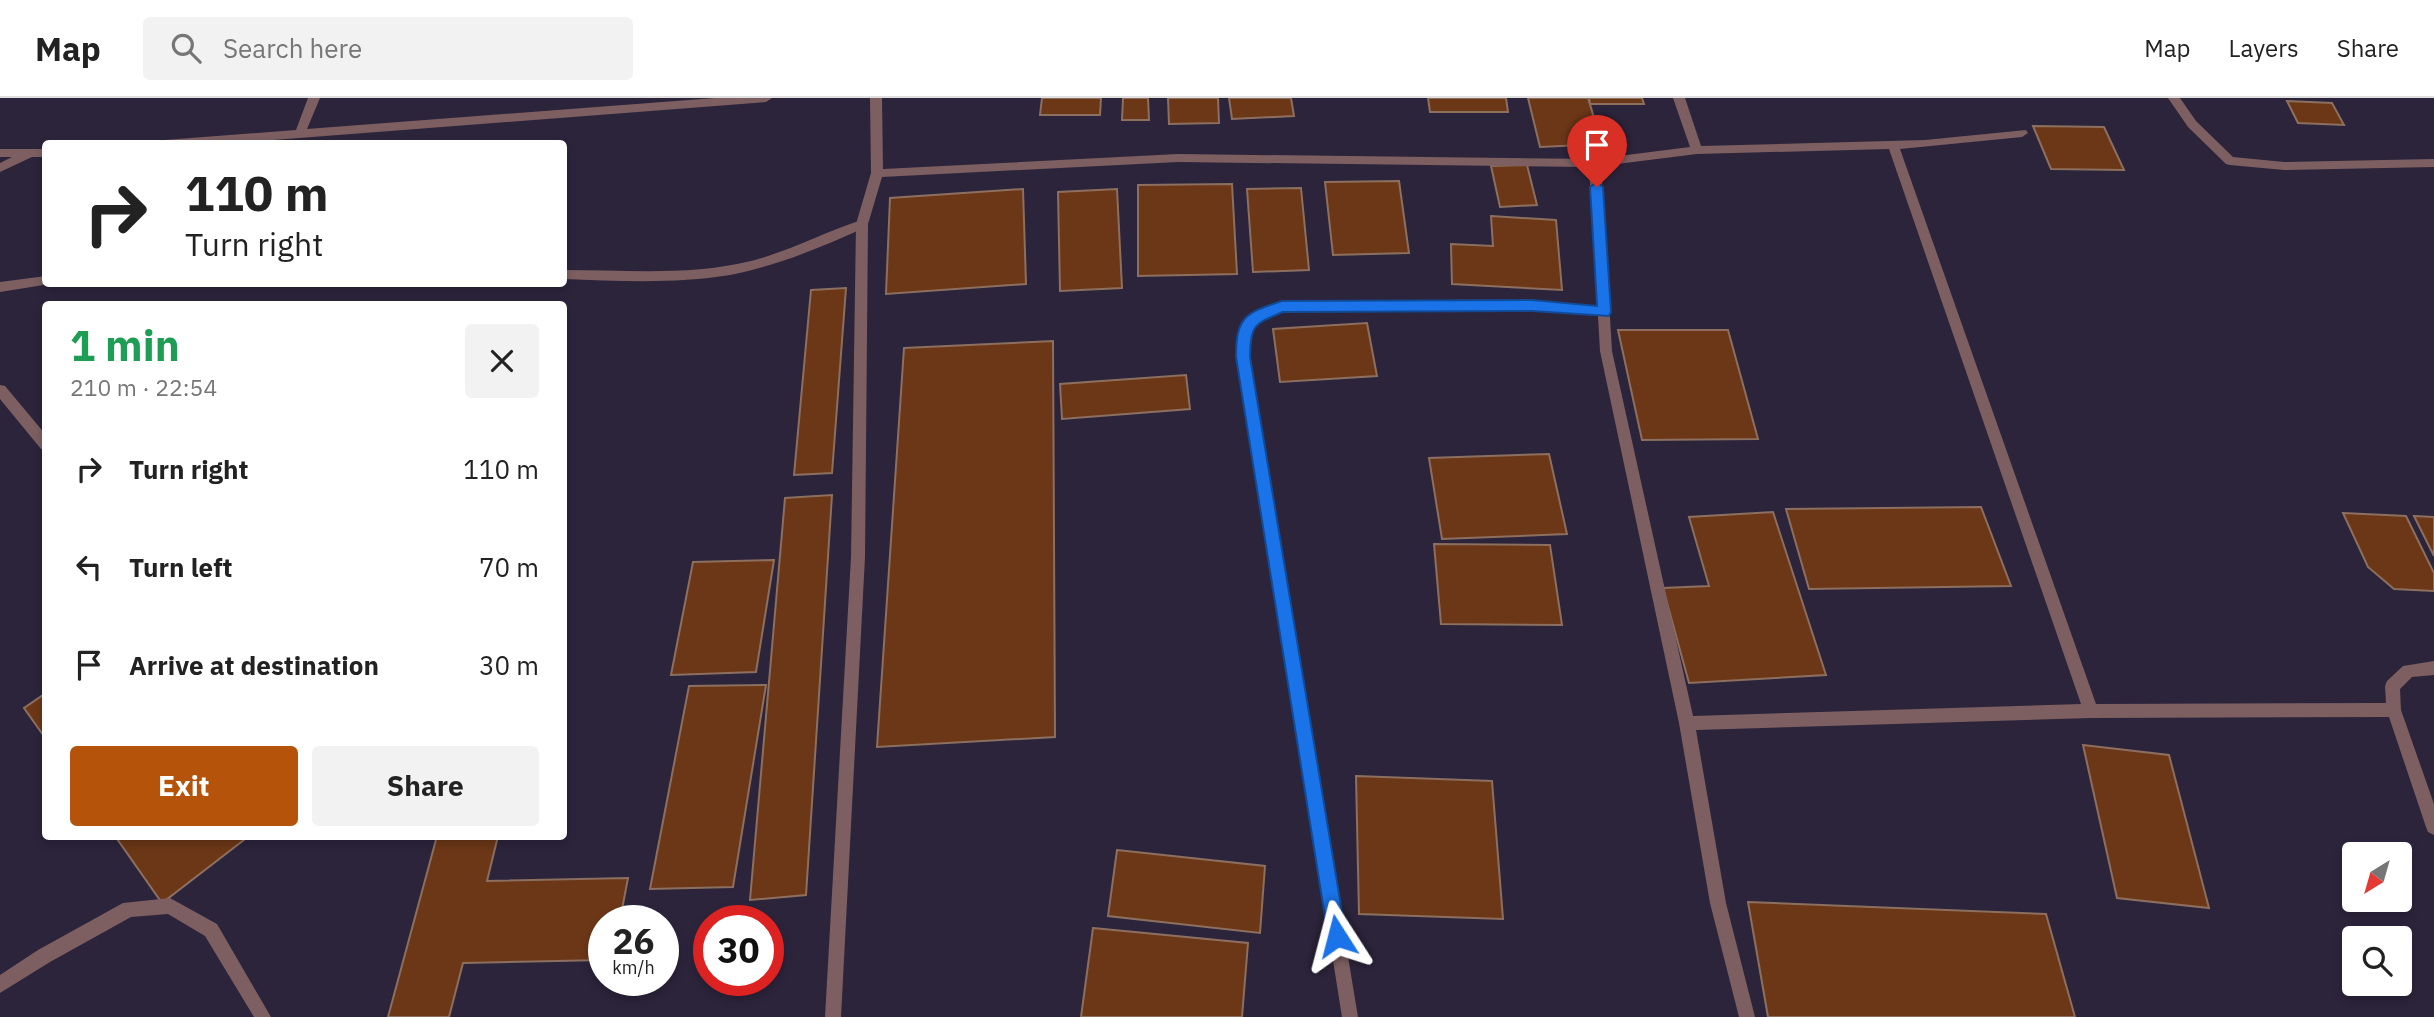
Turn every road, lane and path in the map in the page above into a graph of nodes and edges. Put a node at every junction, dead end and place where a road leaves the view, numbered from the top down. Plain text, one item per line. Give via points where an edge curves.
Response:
1 (314, 98) edge
2 (766, 98) edge
3 (876, 98) edge
4 (1679, 98) edge
5 (2174, 98) edge
6 (300, 133) junction
7 (2022, 133) dead end
8 (213, 140) edge
9 (1893, 145) junction
10 (1697, 150) junction
11 (0, 153) edge
12 (42, 153) edge
13 (30, 154) junction
14 (1595, 163) junction
15 (2434, 163) edge
16 (0, 168) edge
17 (877, 173) junction
18 (862, 224) junction
19 (567, 275) edge
20 (42, 282) edge
21 (0, 287) edge
22 (1604, 312) junction
23 (0, 390) edge
24 (42, 441) edge
25 (2434, 667) edge
26 (2091, 710) junction
27 (2394, 710) junction
28 (1687, 723) junction
29 (2434, 827) edge
30 (0, 985) edge
31 (263, 1017) edge
32 (833, 1017) edge
33 (1350, 1017) edge
34 (1747, 1017) edge

1 - 6 street
2 - 6 street
3 - 17 street
4 - 10 street
5 - 15 street via 2192,124 2230,161 2284,166
6 - 8 street
7 - 9 street
9 - 10 street
9 - 26 street
10 - 14 street
11 - 13 street
12 - 13 street
13 - 16 street
14 - 17 street via 1178,158
14 - 22 street
17 - 18 street
18 - 19 street via 761,263 709,273
18 - 32 street via 858,557
20 - 21 street
22 - 28 street via 1606,351
22 - 33 street via 1532,306 1282,307 1252,319 1243,332 1243,357
23 - 24 street
25 - 27 street via 2408,671 2392,686
26 - 27 street
26 - 28 street
27 - 29 street
28 - 34 street via 1718,903
30 - 31 street via 129,909 170,906 211,930

